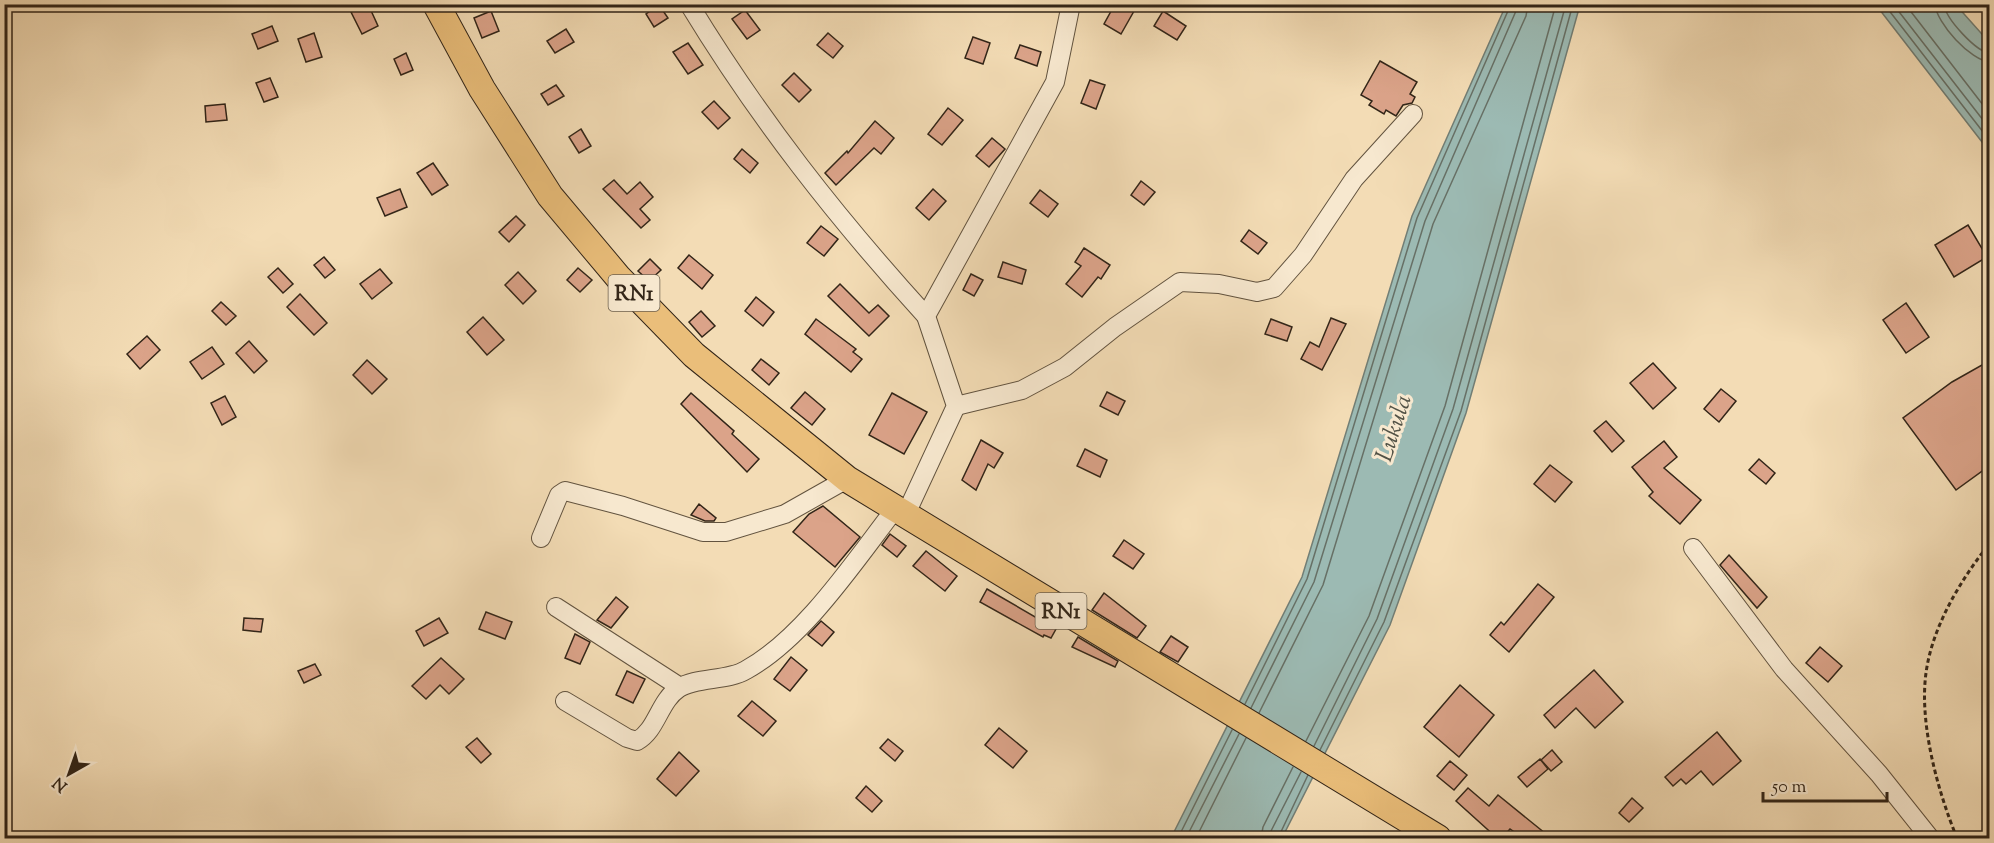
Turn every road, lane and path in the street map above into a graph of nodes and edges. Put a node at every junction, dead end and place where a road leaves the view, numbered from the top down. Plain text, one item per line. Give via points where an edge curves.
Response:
1 (436, 4) edge
2 (689, 4) edge
3 (1071, 4) edge
4 (1413, 114) dead end
5 (926, 316) junction
6 (956, 406) junction
7 (847, 479) junction
8 (900, 512) junction
9 (541, 538) dead end
10 (1989, 543) edge
11 (1693, 548) dead end
12 (556, 607) dead end
13 (680, 687) junction
14 (565, 701) dead end
15 (1438, 838) edge
16 (1930, 838) edge
17 (1957, 838) edge

1 - 7 highway, RN1 via 482,89 550,196 618,277 694,355
2 - 5 street via 759,114 854,236
3 - 5 street via 1055,82
4 - 6 street via 1354,179 1303,255 1274,288 1257,292 1219,284 1180,282 1065,367 1022,390
5 - 6 street
6 - 8 street
7 - 8 highway, RN1
7 - 9 street via 785,514 726,532 703,532 564,491
8 - 13 street via 780,647 744,672
8 - 15 highway, RN1
10 - 17 path via 1945,614 1926,674 1929,734 1937,778
11 - 16 street via 1784,669 1879,774
12 - 13 street
13 - 14 street via 659,710 647,735 637,741

